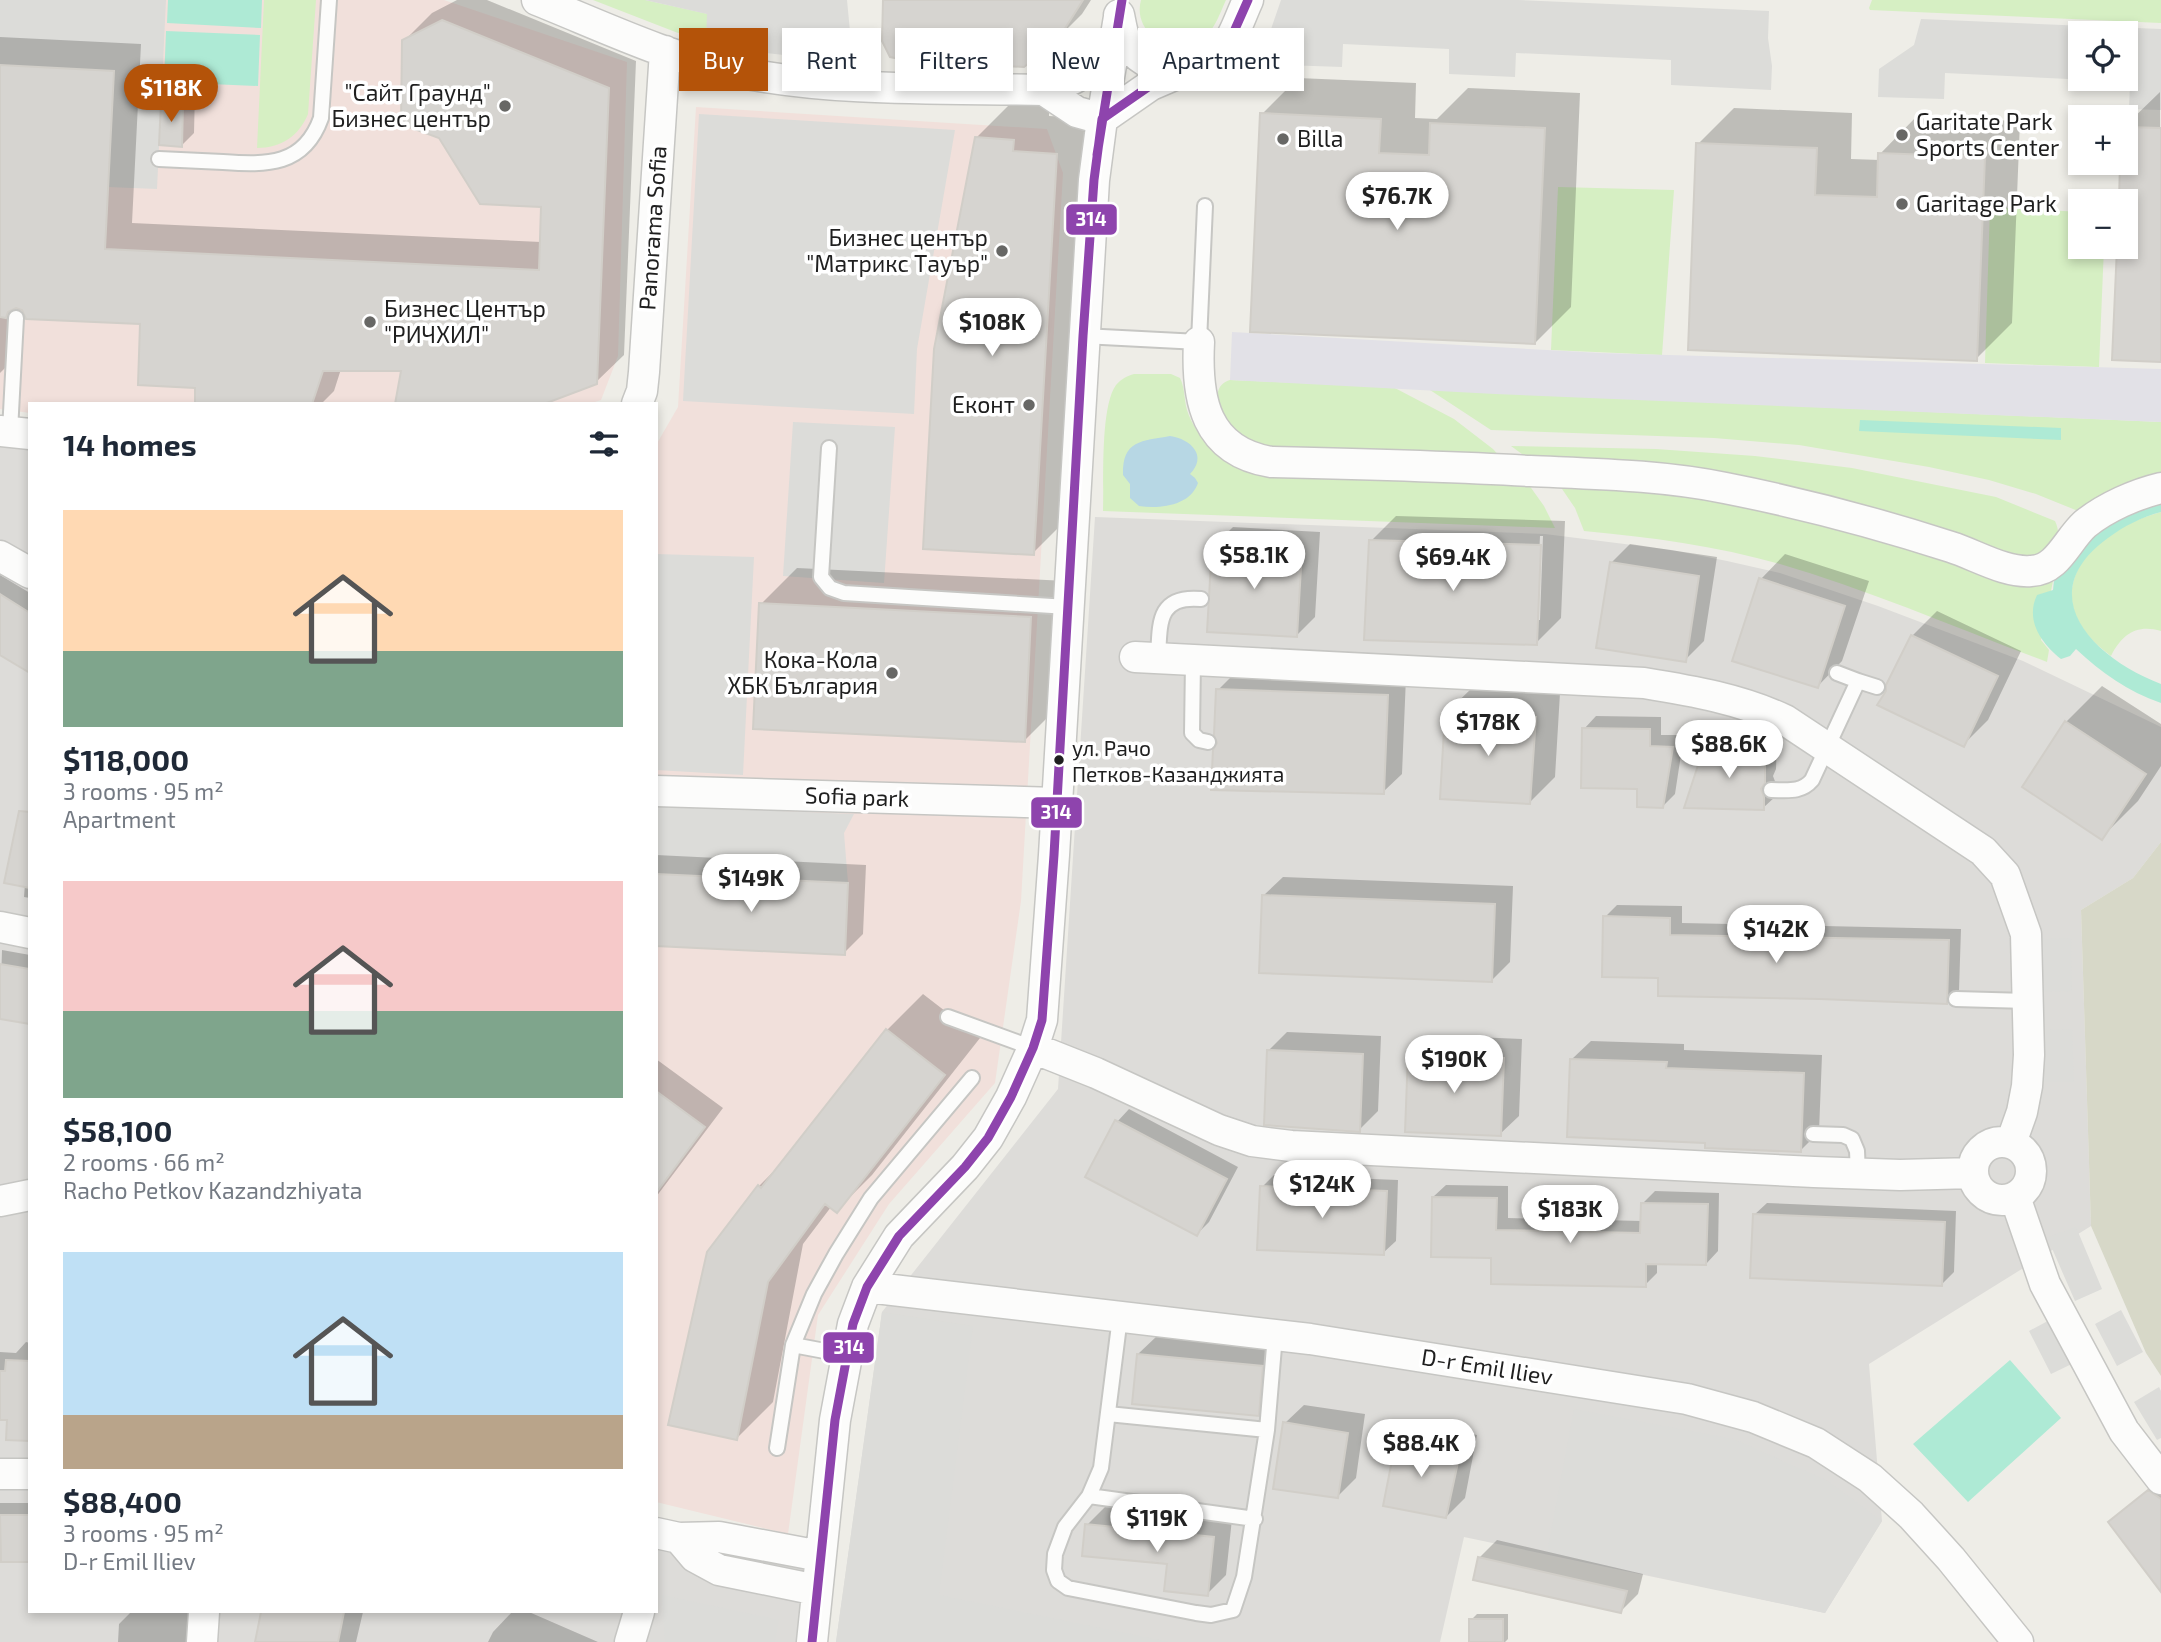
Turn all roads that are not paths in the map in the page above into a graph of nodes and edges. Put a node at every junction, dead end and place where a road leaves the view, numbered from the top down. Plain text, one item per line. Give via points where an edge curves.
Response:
1 (329, 0) edge
2 (537, 0) edge
3 (1248, 0) edge
4 (1121, 8) edge
5 (1117, 28) edge
6 (1236, 28) edge
7 (665, 51) junction
8 (1138, 54) edge
9 (1027, 90) edge
10 (1046, 91) edge
11 (1106, 91) edge
12 (1142, 91) edge
13 (1102, 119) junction
14 (159, 159) dead end
15 (1205, 206) dead end
16 (16, 318) dead end
17 (1083, 336) junction
18 (1199, 342) junction
19 (638, 402) edge
20 (13, 432) edge
21 (829, 448) dead end
22 (2161, 488) edge
23 (0, 556) edge
24 (28, 572) edge
25 (1201, 599) dead end
26 (1068, 607) junction
27 (1146, 658) joint
28 (1193, 660) junction
29 (1837, 673) dead end
30 (1858, 681) junction
31 (1877, 687) dead end
32 (1208, 743) dead end
33 (1828, 747) junction
34 (1771, 790) dead end
35 (658, 792) edge
36 (1057, 803) junction
37 (0, 927) edge
38 (28, 933) edge
39 (1956, 999) dead end
40 (2027, 1001) junction
41 (948, 1017) dead end
42 (1033, 1048) junction
43 (972, 1078) dead end
44 (1813, 1134) dead end
45 (2011, 1143) junction
46 (1973, 1173) junction
47 (1858, 1174) junction
48 (28, 1195) edge
49 (2015, 1197) junction
50 (0, 1201) edge
51 (867, 1287) junction
52 (1120, 1317) junction
53 (1275, 1335) junction
54 (793, 1345) junction
55 (846, 1355) junction
56 (1108, 1414) junction
57 (1267, 1430) junction
58 (778, 1448) dead end
59 (0, 1474) edge
60 (28, 1474) edge
61 (2161, 1479) edge
62 (1089, 1496) junction
63 (1255, 1519) junction
64 (663, 1539) edge
65 (820, 1556) junction
66 (817, 1590) junction
67 (204, 1613) edge
68 (639, 1613) edge
69 (202, 1642) edge
70 (630, 1642) edge
71 (812, 1642) edge
72 (2018, 1642) edge

1 - 14 lane via 321,118 306,145 277,162 259,164
2 - 7 street
3 - 6 street
4 - 5 street
4 - 8 street via 1126,41
7 - 9 street via 735,72 830,85
7 - 19 street, Panorama Sofia via 644,372
10 - 13 street via 1077,112
11 - 13 street
12 - 13 street
13 - 17 street
15 - 18 lane
16 - 20 lane
17 - 18 lane
17 - 26 street
18 - 22 street via 1199,392 1210,422 1236,451 1271,461 1685,481 1786,500 2029,572 2055,562 2085,524 2131,498
21 - 26 lane via 821,577 830,588 844,593
23 - 24 street
25 - 27 lane via 1180,599 1167,607
26 - 36 street
27 - 28 street
28 - 32 lane via 1192,733
28 - 33 street via 1644,683 1756,706
29 - 30 lane
30 - 31 lane
30 - 33 lane
33 - 34 lane via 1806,786
33 - 40 street via 1983,851 2006,875 2026,934
35 - 36 street, Sofia park
36 - 42 street via 1042,1020
37 - 38 street
39 - 40 lane
40 - 45 street via 2027,1086
41 - 42 lane
42 - 47 street via 1252,1141 1316,1148
42 - 51 street via 988,1138 898,1236
43 - 54 lane via 871,1198 820,1284
44 - 47 lane via 1852,1139
45 - 46 street via 1989,1145 1980,1152
45 - 49 street via 2028,1158 2031,1169 2030,1180
46 - 47 street
46 - 49 street via 1976,1184 1993,1199
48 - 50 street
49 - 61 street via 2045,1284 2124,1431
51 - 52 street, D-r Emil Iliev
51 - 55 street
52 - 53 street, D-r Emil Iliev
52 - 56 lane
53 - 57 lane
53 - 72 street, D-r Emil Iliev via 1687,1399 1753,1416 1816,1443 1870,1478 1951,1559
54 - 55 lane
54 - 58 lane
55 - 65 street
56 - 57 lane
56 - 62 lane via 1101,1468
57 - 63 lane
59 - 60 street
62 - 63 lane
62 - 63 lane via 1065,1527 1055,1554 1058,1581 1068,1588 1211,1615 1233,1610
64 - 65 street via 719,1536
64 - 66 street via 719,1570
65 - 66 street
66 - 71 street
67 - 69 street
68 - 70 street

